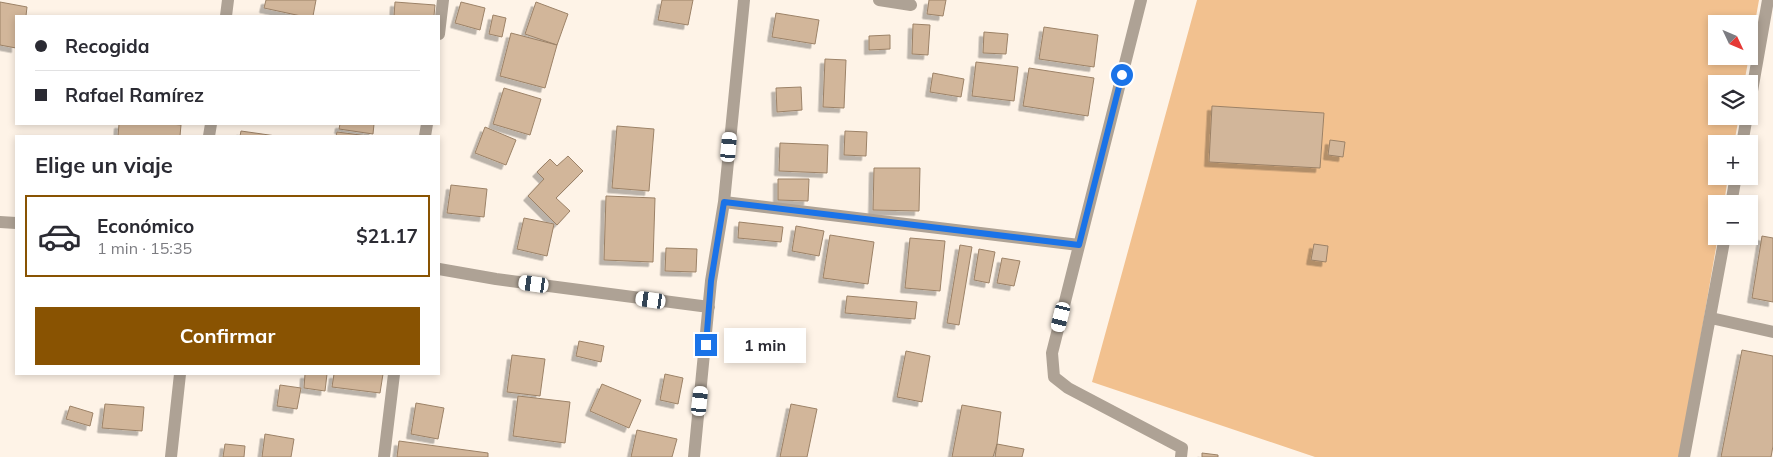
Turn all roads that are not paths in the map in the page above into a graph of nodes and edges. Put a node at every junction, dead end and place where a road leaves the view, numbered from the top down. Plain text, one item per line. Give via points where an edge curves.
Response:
1 (227, 0) edge
2 (443, 0) edge
3 (744, 0) edge
4 (879, 0) edge
5 (1141, 0) edge
6 (1768, 0) edge
7 (911, 5) dead end
8 (226, 15) edge
9 (440, 26) edge
10 (1755, 75) edge
11 (724, 202) junction
12 (0, 222) edge
13 (15, 223) edge
14 (1079, 245) junction
15 (1724, 245) edge
16 (440, 268) edge
17 (709, 307) junction
18 (1711, 318) junction
19 (1773, 332) edge
20 (180, 375) edge
21 (394, 375) edge
22 (1182, 452) edge
23 (171, 457) edge
24 (384, 457) edge
25 (694, 457) edge
26 (1684, 457) edge

1 - 8 street
2 - 9 street
3 - 11 street
4 - 7 street
5 - 14 street
6 - 10 street
11 - 14 street
11 - 17 street
12 - 13 street
14 - 22 street via 1052,353 1054,377
15 - 18 street
16 - 17 street via 496,279
17 - 25 street
18 - 19 street
18 - 26 street
20 - 23 street
21 - 24 street

